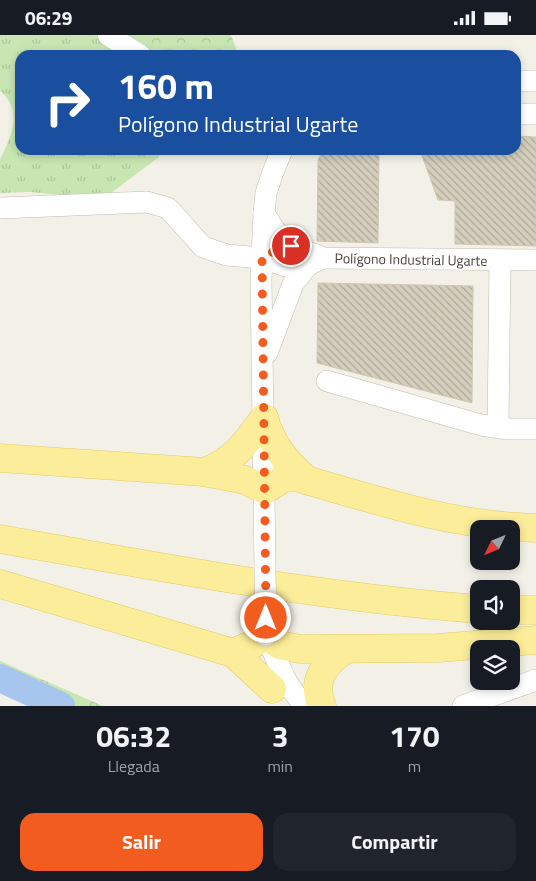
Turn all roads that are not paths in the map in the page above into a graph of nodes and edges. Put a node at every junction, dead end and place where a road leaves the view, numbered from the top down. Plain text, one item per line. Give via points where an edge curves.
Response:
1 (108, 35) edge
2 (132, 50) edge
3 (521, 81) edge
4 (536, 81) edge
5 (521, 114) edge
6 (536, 114) edge
7 (280, 155) edge
8 (0, 208) edge
9 (264, 213) junction
10 (291, 246) junction
11 (262, 257) junction
12 (500, 260) junction
13 (536, 260) edge
14 (315, 261) junction
15 (263, 362) junction
16 (327, 381) dead end
17 (264, 418) junction
18 (498, 427) junction
19 (536, 429) edge
20 (0, 458) edge
21 (204, 472) junction
22 (308, 481) junction
23 (265, 490) junction
24 (536, 528) edge
25 (0, 539) edge
26 (0, 585) edge
27 (470, 608) edge
28 (520, 610) edge
29 (536, 610) edge
30 (266, 635) junction
31 (536, 640) edge
32 (345, 650) junction
33 (233, 653) junction
34 (536, 680) edge
35 (279, 698) edge
36 (306, 706) edge
37 (322, 706) edge
38 (463, 706) edge

1 - 2 street
3 - 4 street
5 - 6 street
7 - 9 street via 266,193
8 - 11 street via 146,202 168,208 203,247 227,255
9 - 10 street, Polígono Industrial Ugarte
9 - 11 street
10 - 11 street
10 - 14 street, Polígono Industrial Ugarte via 307,250
11 - 14 street, Polígono Industrial Ugarte via 297,267
11 - 15 street
12 - 13 street, Polígono Industrial Ugarte
12 - 14 street, Polígono Industrial Ugarte
12 - 18 street, Polígono Industrial Ugarte
14 - 15 street via 293,283
15 - 17 street
16 - 18 street
17 - 21 main road via 240,450 216,468
17 - 22 main road via 268,432 286,460
17 - 23 street
18 - 19 street
20 - 21 main road
21 - 23 main road via 245,480
22 - 23 main road via 296,477 284,479
22 - 24 main road via 452,519
23 - 30 street, bridge
25 - 27 main road via 313,592
26 - 33 main road
28 - 29 main road
30 - 32 main road via 280,645 300,649
30 - 33 main road
30 - 35 street via 268,668
30 - 36 street via 286,680
31 - 32 main road via 477,646
32 - 37 main road via 324,668 318,696
33 - 35 main road
34 - 38 street

